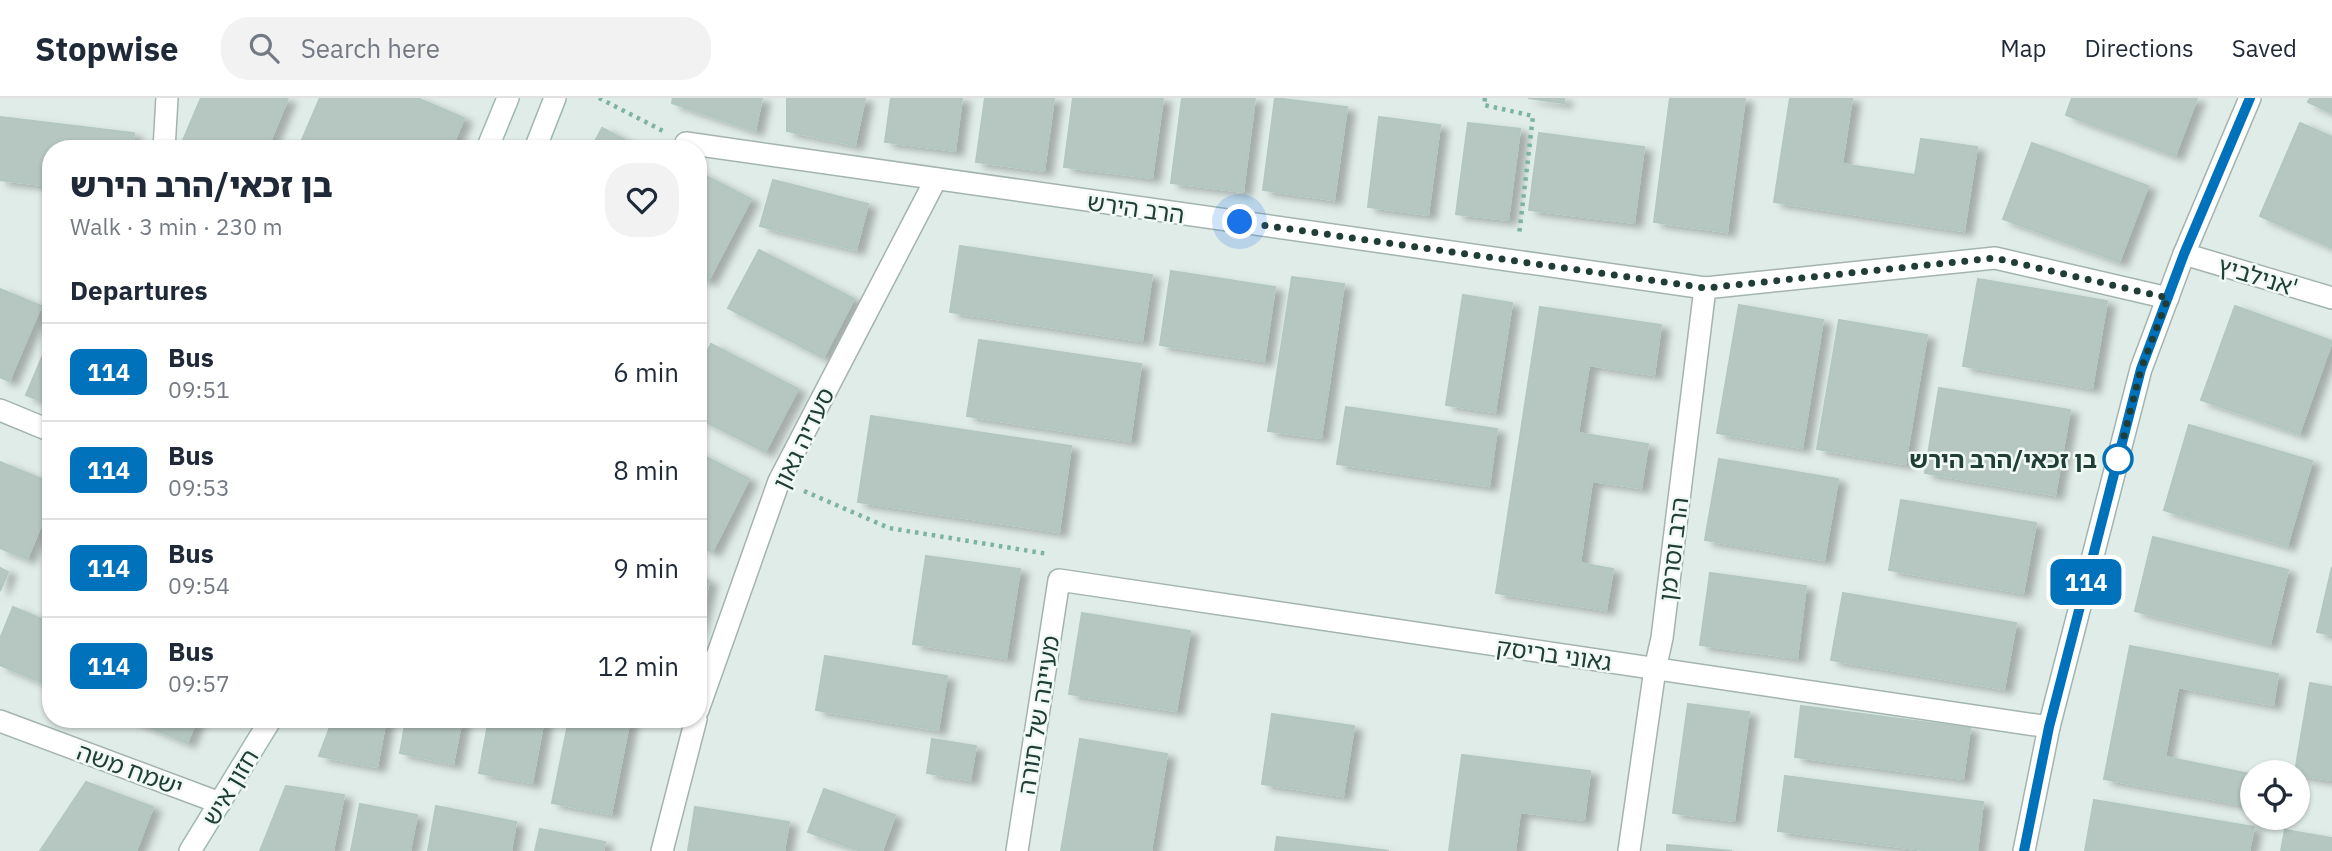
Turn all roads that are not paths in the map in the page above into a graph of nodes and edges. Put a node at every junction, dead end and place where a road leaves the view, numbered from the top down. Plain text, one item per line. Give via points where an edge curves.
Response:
1 (167, 98) edge
2 (508, 98) edge
3 (555, 98) edge
4 (2250, 98) edge
5 (165, 140) edge
6 (491, 140) edge
7 (539, 140) edge
8 (707, 146) edge
9 (936, 179) junction
10 (2184, 254) junction
11 (1706, 288) junction
12 (2168, 298) junction
13 (2332, 298) edge
14 (0, 410) edge
15 (42, 427) edge
16 (1059, 580) joint
17 (1655, 669) junction
18 (707, 682) edge
19 (0, 721) edge
20 (2049, 727) junction
21 (265, 728) edge
22 (693, 728) edge
23 (220, 803) junction
24 (190, 851) edge
25 (662, 851) edge
26 (1017, 851) edge
27 (1629, 851) edge
28 (2024, 851) edge

1 - 5 street
2 - 6 street
3 - 7 street
4 - 10 street
8 - 9 street, הרב הירש
9 - 11 street, הרב הירש
9 - 18 street, סעדיה גאון via 779,481
10 - 12 street
10 - 13 street, אנילביץ'
11 - 12 street, הרב הירש via 1995,258
11 - 17 street, הרב וסרמן
12 - 20 street via 2141,369
14 - 15 street
16 - 17 street, גאוני בריסק
16 - 26 street, מעיינה של תורה
17 - 20 street, גאוני בריסק
17 - 27 street, הרב וסרמן
19 - 23 street, ישמח משה
20 - 28 street
21 - 23 street, חזון איש
22 - 25 street, סעדיה גאון
23 - 24 street, חזון איש

